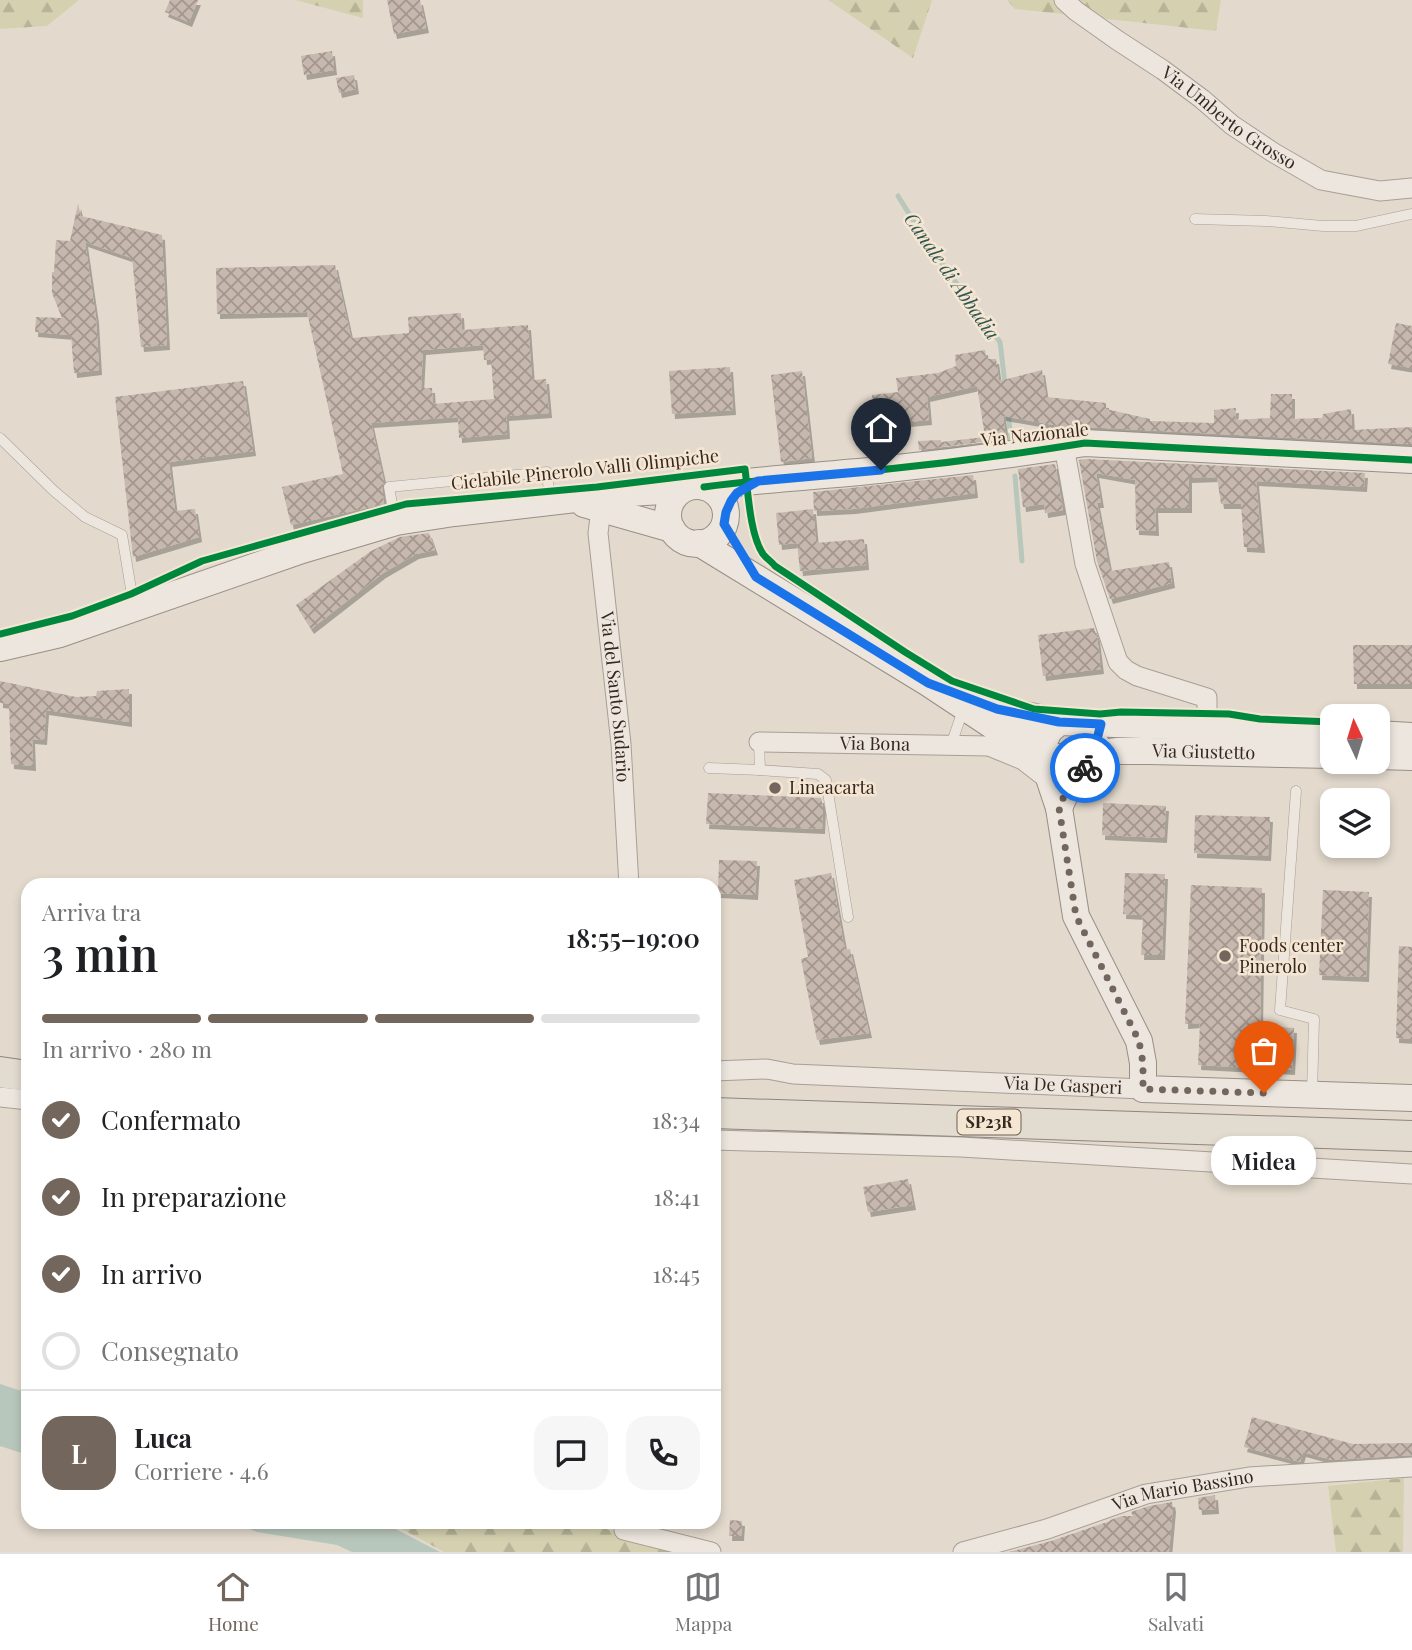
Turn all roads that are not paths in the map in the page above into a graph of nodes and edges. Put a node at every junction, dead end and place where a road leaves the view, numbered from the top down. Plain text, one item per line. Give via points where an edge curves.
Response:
1 (1064, 0) edge
2 (1412, 188) edge
3 (1412, 214) edge
4 (1195, 219) dead end
5 (0, 438) edge
6 (1064, 446) junction
7 (1412, 460) edge
8 (758, 481) junction
9 (693, 489) junction
10 (559, 501) junction
11 (601, 509) junction
12 (725, 518) junction
13 (396, 522) junction
14 (672, 529) junction
15 (699, 543) junction
16 (756, 577) junction
17 (134, 608) junction
18 (0, 648) edge
19 (928, 683) junction
20 (964, 706) junction
21 (1059, 722) junction
22 (1101, 724) junction
23 (1207, 728) junction
24 (1320, 732) edge
25 (1390, 735) edge
26 (1412, 736) edge
27 (1016, 738) junction
28 (759, 742) joint
29 (951, 745) junction
30 (989, 746) junction
31 (1040, 751) junction
32 (1093, 754) junction
33 (1320, 755) edge
34 (1390, 756) edge
35 (1412, 757) edge
36 (709, 768) dead end
37 (760, 770) junction
38 (1050, 781) junction
39 (1296, 791) dead end
40 (1059, 808) junction
41 (629, 878) edge
42 (848, 917) dead end
43 (0, 1072) edge
44 (721, 1072) edge
45 (21, 1075) edge
46 (1143, 1089) junction
47 (1312, 1094) junction
48 (0, 1097) edge
49 (1412, 1098) edge
50 (21, 1099) edge
51 (721, 1113) edge
52 (1264, 1131) junction
53 (1412, 1136) edge
54 (721, 1140) edge
55 (1412, 1150) edge
56 (1412, 1174) edge
57 (1412, 1467) edge
58 (635, 1529) edge
59 (711, 1552) edge
60 (963, 1552) edge

1 - 2 street, Via Umberto Grosso via 1232,125 1321,180 1380,191
3 - 4 lane via 1356,226
5 - 17 lane via 85,517 122,535
6 - 7 main road, Via Nazionale via 1085,443
6 - 8 main road, Via Nazionale
6 - 23 street via 1085,564 1118,662 1137,676 1208,698
8 - 9 main road, Via Nazionale
8 - 12 main road via 737,493
9 - 10 main road, Via Nazionale
9 - 12 main road via 712,490 719,496
9 - 14 main road via 670,504
10 - 11 main road
10 - 13 main road, Via Nazionale
10 - 13 lane via 547,472 389,487
11 - 14 main road
11 - 41 street, Via del Santo Sudario via 598,533 621,744
12 - 15 main road via 715,538
12 - 16 main road, Via Giustetto
13 - 17 main road, Via Nazionale
14 - 15 main road via 683,540
15 - 16 main road, Via Giustetto
16 - 19 main road, Via Giustetto
17 - 18 main road, Via Nazionale via 60,634
19 - 20 main road, Via Giustetto
19 - 21 main road, Via Giustetto via 997,709
20 - 27 main road, Via Giustetto
20 - 29 lane
21 - 22 main road, Via Giustetto
21 - 27 street
21 - 31 main road
22 - 23 main road, Via Giustetto
22 - 32 main road
23 - 24 main road, Via Giustetto
25 - 26 main road
27 - 30 street
27 - 31 main road, Via Giustetto
28 - 29 street, Via Bona
28 - 37 lane
29 - 30 street, Via Bona
30 - 38 street via 1023,760
31 - 32 main road, Via Giustetto via 1062,758
31 - 38 main road
32 - 33 main road, Via Giustetto
32 - 40 main road
34 - 35 main road
36 - 37 lane
37 - 42 lane via 818,774 826,780
38 - 40 main road
39 - 47 lane via 1280,1010 1314,1019
40 - 46 main road via 1076,916 1139,1041
43 - 45 main road
44 - 46 street, Via De Gasperi via 767,1069 793,1074
46 - 47 main road, Via De Gasperi
47 - 49 main road, Via De Gasperi
48 - 50 street
51 - 52 main road, SP23R
52 - 53 main road, SP23R
52 - 55 main road via 1345,1147
54 - 56 street via 961,1147
57 - 60 street, Via Mario Bassino via 1248,1477 1146,1494
58 - 59 street

